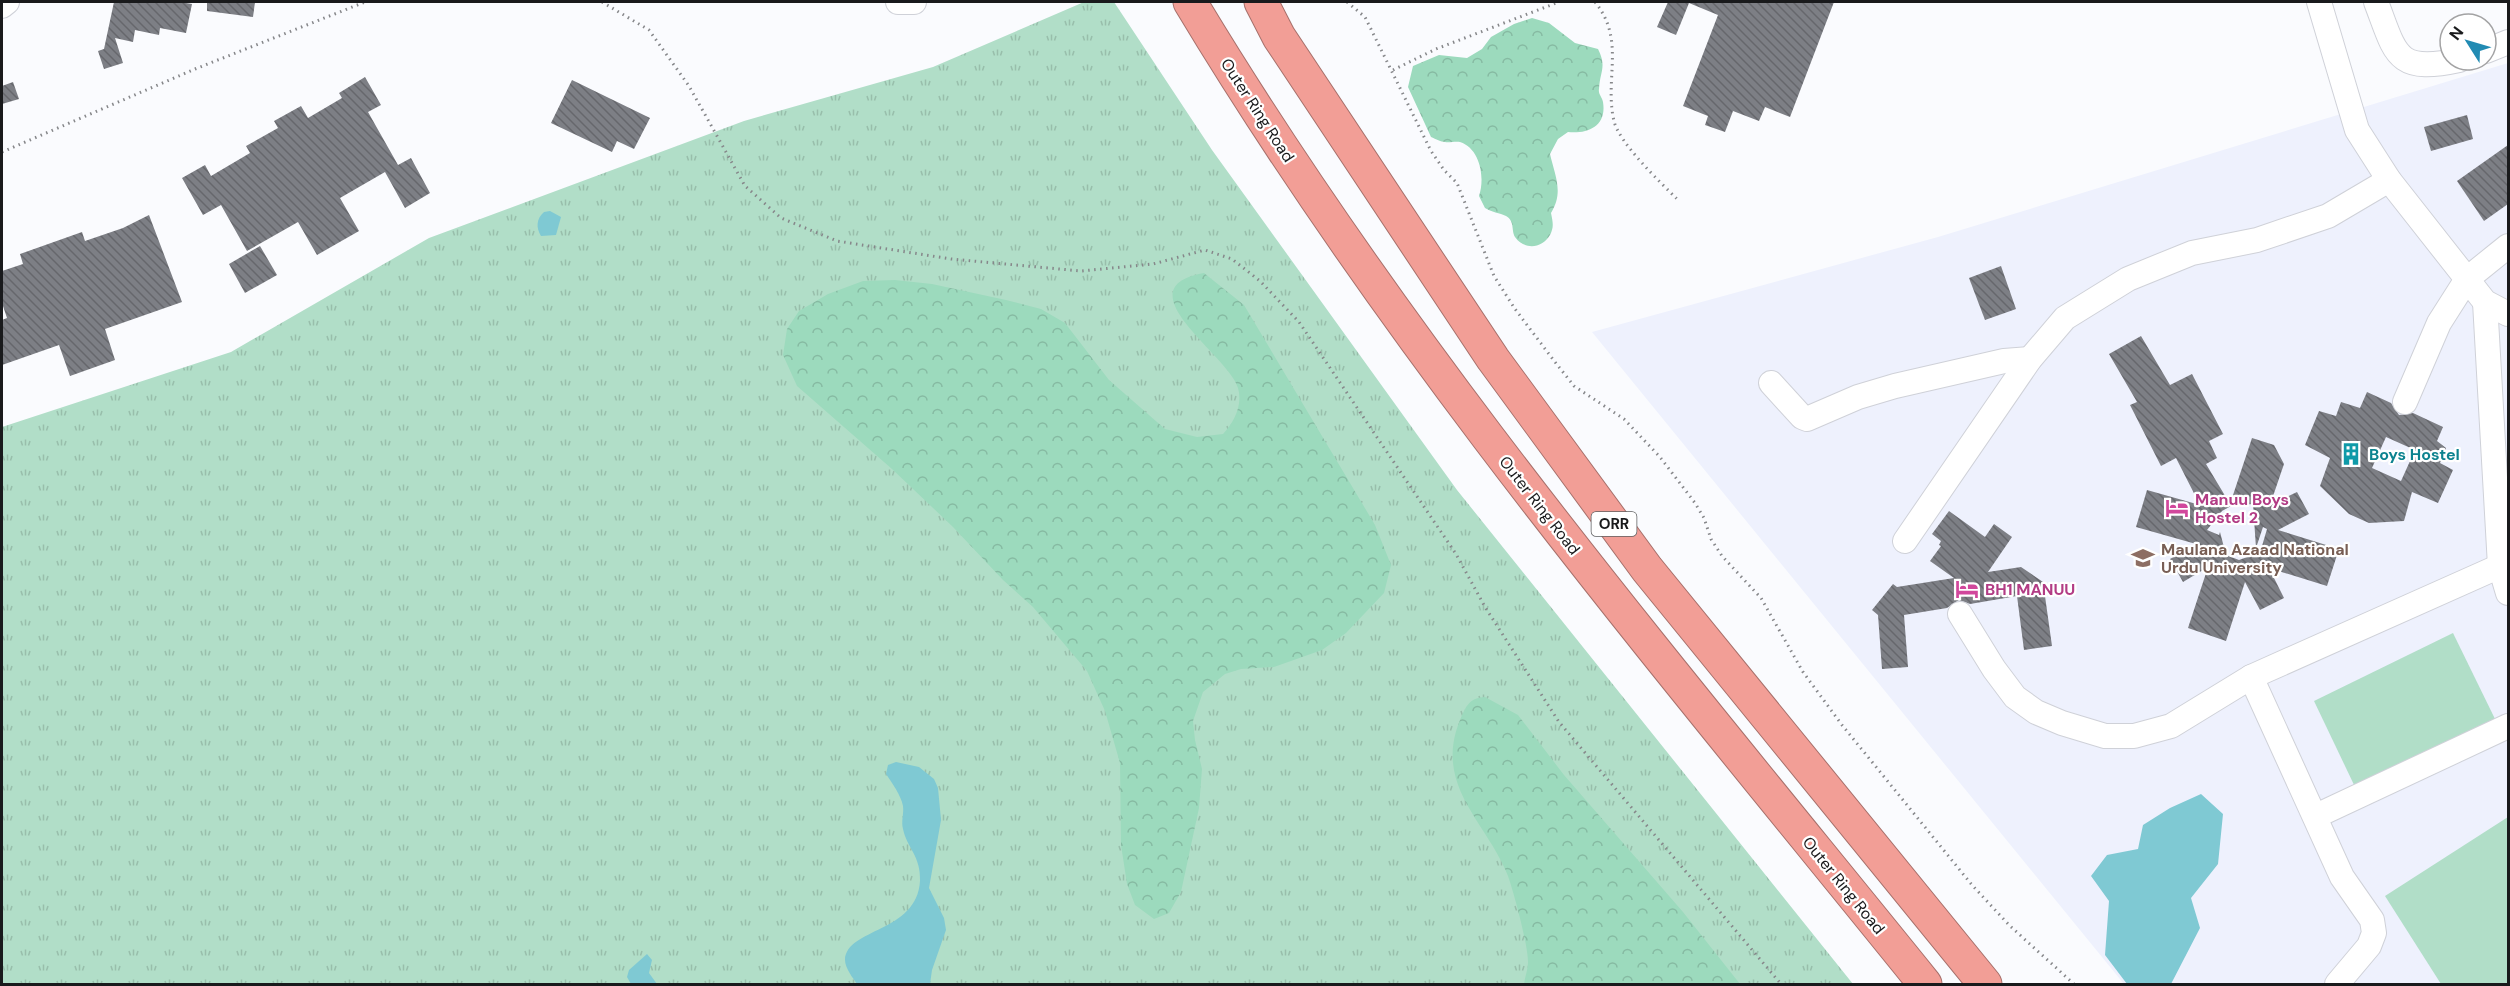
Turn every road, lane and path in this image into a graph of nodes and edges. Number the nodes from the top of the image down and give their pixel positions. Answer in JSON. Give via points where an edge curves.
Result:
{"nodes":[{"id":1,"x":8,"y":2,"type":"edge"},
{"id":2,"x":365,"y":2,"type":"edge"},
{"id":3,"x":602,"y":2,"type":"edge"},
{"id":4,"x":898,"y":2,"type":"edge"},
{"id":5,"x":914,"y":2,"type":"edge"},
{"id":6,"x":1190,"y":2,"type":"edge"},
{"id":7,"x":1261,"y":2,"type":"edge"},
{"id":8,"x":1347,"y":2,"type":"edge"},
{"id":9,"x":1558,"y":2,"type":"edge"},
{"id":10,"x":1595,"y":2,"type":"edge"},
{"id":11,"x":2319,"y":2,"type":"edge"},
{"id":12,"x":2376,"y":2,"type":"edge"},
{"id":13,"x":2,"y":6,"type":"edge"},
{"id":14,"x":2438,"y":63,"type":"edge"},
{"id":15,"x":1393,"y":70,"type":"junction"},
{"id":16,"x":2,"y":152,"type":"edge"},
{"id":17,"x":2390,"y":180,"type":"junction"},
{"id":18,"x":1677,"y":199,"type":"dead end"},
{"id":19,"x":2508,"y":246,"type":"edge"},
{"id":20,"x":2467,"y":279,"type":"junction"},
{"id":21,"x":2485,"y":302,"type":"junction"},
{"id":22,"x":2508,"y":314,"type":"edge"},
{"id":23,"x":2030,"y":358,"type":"junction"},
{"id":24,"x":1771,"y":383,"type":"dead end"},
{"id":25,"x":2404,"y":402,"type":"dead end"},
{"id":26,"x":1905,"y":541,"type":"dead end"},
{"id":27,"x":2500,"y":566,"type":"junction"},
{"id":28,"x":2508,"y":593,"type":"edge"},
{"id":29,"x":1960,"y":614,"type":"dead end"},
{"id":30,"x":2251,"y":677,"type":"junction"},
{"id":31,"x":2508,"y":726,"type":"edge"},
{"id":32,"x":2316,"y":816,"type":"junction"},
{"id":33,"x":1781,"y":984,"type":"edge"},
{"id":34,"x":1925,"y":984,"type":"edge"},
{"id":35,"x":1985,"y":984,"type":"edge"},
{"id":36,"x":2074,"y":984,"type":"edge"},
{"id":37,"x":2337,"y":984,"type":"edge"}],
"edges":[{"from":1,"to":13,"type":"street"},
{"from":2,"to":16,"type":"path","via":[[195,69]]},
{"from":3,"to":33,"type":"path","via":[[650,30],[689,86],[745,186],[781,218],[837,241],[951,259],[1081,271],[1153,264],[1205,250],[1232,260],[1260,281],[1312,341],[1456,554],[1559,722]]},
{"from":4,"to":5,"type":"street"},
{"from":6,"to":34,"type":"highway","name":"Outer Ring Road","number":"ORR","via":[[1270,132],[1449,389]]},
{"from":7,"to":35,"type":"highway","number":"ORR","via":[[1279,37],[1493,359],[1640,559]]},
{"from":8,"to":15,"type":"path","via":[[1365,16]]},
{"from":9,"to":15,"type":"path","via":[[1436,49]]},
{"from":10,"to":18,"type":"path","via":[[1614,44],[1614,123],[1645,167]]},
{"from":11,"to":17,"type":"street","via":[[2357,130]]},
{"from":12,"to":14,"type":"street","via":[[2394,49],[2406,61],[2419,66]]},
{"from":15,"to":36,"type":"path","via":[[1431,151],[1457,183],[1489,265],[1515,309],[1574,386],[1623,419],[1660,457],[1695,503],[1722,556],[1761,598],[1803,672],[1842,725],[1972,885]]},
{"from":17,"to":20,"type":"street"},
{"from":17,"to":23,"type":"street","via":[[2328,216],[2257,240],[2192,253],[2127,279],[2065,318]]},
{"from":19,"to":20,"type":"street"},
{"from":20,"to":21,"type":"street"},
{"from":20,"to":25,"type":"street","via":[[2439,323]]},
{"from":21,"to":22,"type":"street"},
{"from":21,"to":27,"type":"street"},
{"from":23,"to":24,"type":"street","via":[[1858,396],[1807,419]]},
{"from":23,"to":26,"type":"street"},
{"from":27,"to":28,"type":"street"},
{"from":27,"to":30,"type":"street"},
{"from":29,"to":30,"type":"street","via":[[2015,697],[2036,712],[2105,736],[2134,736],[2171,726]]},
{"from":30,"to":32,"type":"street"},
{"from":31,"to":32,"type":"street"},
{"from":32,"to":37,"type":"street","via":[[2342,877],[2372,920],[2374,933],[2369,946]]}]}
